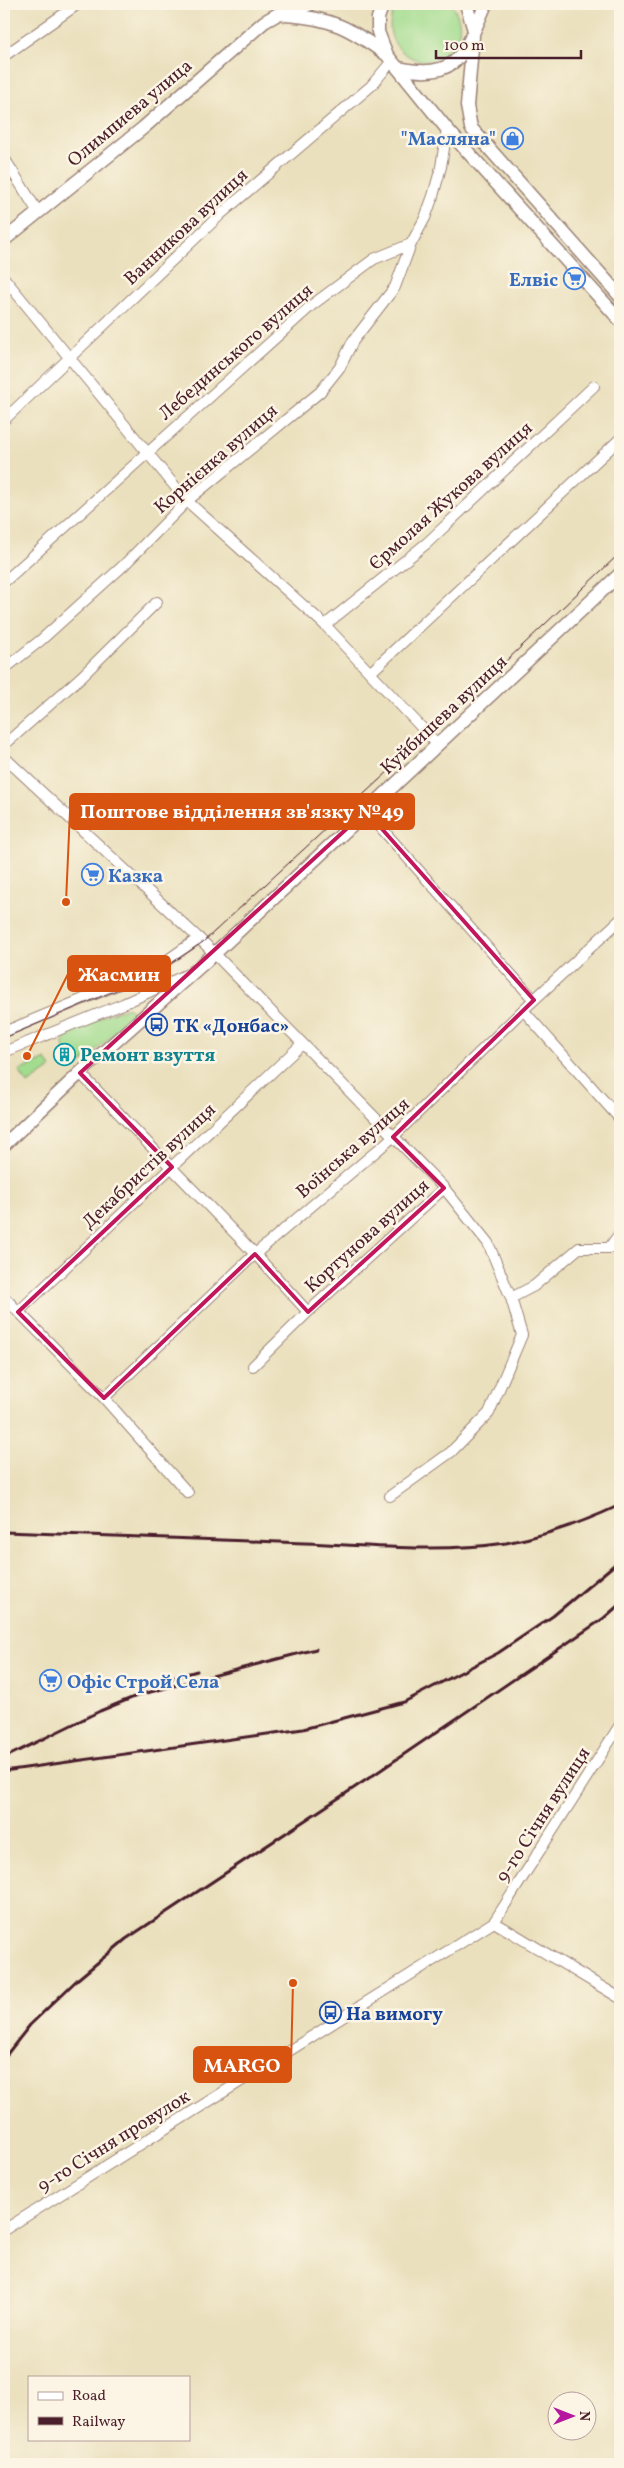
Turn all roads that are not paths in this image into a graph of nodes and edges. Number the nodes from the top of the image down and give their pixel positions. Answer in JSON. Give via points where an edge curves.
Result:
{"nodes":[{"id":1,"x":78,"y":4,"type":"edge"},
{"id":2,"x":311,"y":4,"type":"edge"},
{"id":3,"x":383,"y":4,"type":"edge"},
{"id":4,"x":466,"y":4,"type":"edge"},
{"id":5,"x":486,"y":4,"type":"edge"},
{"id":6,"x":278,"y":14,"type":"junction"},
{"id":7,"x":474,"y":33,"type":"junction"},
{"id":8,"x":4,"y":56,"type":"edge"},
{"id":9,"x":393,"y":61,"type":"junction"},
{"id":10,"x":447,"y":129,"type":"junction"},
{"id":11,"x":4,"y":158,"type":"edge"},
{"id":12,"x":38,"y":212,"type":"junction"},
{"id":13,"x":4,"y":240,"type":"edge"},
{"id":14,"x":411,"y":244,"type":"junction"},
{"id":15,"x":4,"y":278,"type":"edge"},
{"id":16,"x":620,"y":296,"type":"edge"},
{"id":17,"x":620,"y":320,"type":"edge"},
{"id":18,"x":71,"y":356,"type":"junction"},
{"id":19,"x":594,"y":386,"type":"dead end"},
{"id":20,"x":4,"y":419,"type":"edge"},
{"id":21,"x":620,"y":439,"type":"edge"},
{"id":22,"x":147,"y":451,"type":"junction"},
{"id":23,"x":187,"y":501,"type":"junction"},
{"id":24,"x":620,"y":574,"type":"edge"},
{"id":25,"x":4,"y":582,"type":"edge"},
{"id":26,"x":157,"y":602,"type":"dead end"},
{"id":27,"x":325,"y":625,"type":"junction"},
{"id":28,"x":4,"y":669,"type":"edge"},
{"id":29,"x":372,"y":672,"type":"junction"},
{"id":30,"x":4,"y":745,"type":"edge"},
{"id":31,"x":438,"y":745,"type":"junction"},
{"id":32,"x":4,"y":756,"type":"edge"},
{"id":33,"x":366,"y":811,"type":"junction"},
{"id":34,"x":620,"y":920,"type":"edge"},
{"id":35,"x":199,"y":938,"type":"junction"},
{"id":36,"x":214,"y":954,"type":"junction"},
{"id":37,"x":195,"y":970,"type":"junction"},
{"id":38,"x":534,"y":1000,"type":"junction"},
{"id":39,"x":523,"y":1010,"type":"junction"},
{"id":40,"x":4,"y":1032,"type":"edge"},
{"id":41,"x":302,"y":1044,"type":"junction"},
{"id":42,"x":4,"y":1052,"type":"edge"},
{"id":43,"x":80,"y":1073,"type":"junction"},
{"id":44,"x":620,"y":1119,"type":"edge"},
{"id":45,"x":394,"y":1137,"type":"junction"},
{"id":46,"x":4,"y":1145,"type":"edge"},
{"id":47,"x":172,"y":1167,"type":"junction"},
{"id":48,"x":444,"y":1188,"type":"junction"},
{"id":49,"x":620,"y":1233,"type":"edge"},
{"id":50,"x":255,"y":1254,"type":"junction"},
{"id":51,"x":4,"y":1297,"type":"edge"},
{"id":52,"x":511,"y":1298,"type":"junction"},
{"id":53,"x":18,"y":1312,"type":"junction"},
{"id":54,"x":308,"y":1312,"type":"junction"},
{"id":55,"x":253,"y":1366,"type":"dead end"},
{"id":56,"x":104,"y":1398,"type":"junction"},
{"id":57,"x":188,"y":1493,"type":"dead end"},
{"id":58,"x":390,"y":1496,"type":"dead end"},
{"id":59,"x":620,"y":1725,"type":"edge"},
{"id":60,"x":494,"y":1922,"type":"junction"},
{"id":61,"x":620,"y":1998,"type":"edge"},
{"id":62,"x":4,"y":2230,"type":"edge"}],
"edges":[{"from":1,"to":8,"type":"street"},
{"from":2,"to":6,"type":"main road","name":"Олимпиева улица"},
{"from":3,"to":9,"type":"main road","via":[[378,32]]},
{"from":4,"to":7,"type":"main road"},
{"from":5,"to":7,"type":"main road"},
{"from":6,"to":9,"type":"main road","via":[[312,17],[346,27]]},
{"from":6,"to":12,"type":"main road","name":"Олимпиева улица","via":[[264,22],[142,128]]},
{"from":7,"to":9,"type":"main road","via":[[459,58],[442,70],[429,73]]},
{"from":7,"to":16,"type":"main road","via":[[468,106],[470,128]]},
{"from":9,"to":10,"type":"main road"},
{"from":9,"to":18,"type":"street","name":"Ванникова вулиця","via":[[371,86],[221,214]]},
{"from":10,"to":14,"type":"street","via":[[433,196]]},
{"from":10,"to":17,"type":"main road"},
{"from":11,"to":12,"type":"street"},
{"from":12,"to":13,"type":"main road","name":"Олимпиева улица"},
{"from":14,"to":22,"type":"street","name":"Лебединського вулиця","via":[[374,259],[312,305]]},
{"from":14,"to":23,"type":"street","name":"Корнієнка вулиця","via":[[395,287],[320,392]]},
{"from":15,"to":18,"type":"street"},
{"from":18,"to":20,"type":"street","name":"Ванникова вулиця"},
{"from":18,"to":22,"type":"street"},
{"from":19,"to":27,"type":"street","name":"Єрмолая Жукова вулиця","via":[[428,543]]},
{"from":21,"to":29,"type":"street"},
{"from":22,"to":23,"type":"street"},
{"from":22,"to":25,"type":"street","name":"Лебединського вулиця"},
{"from":23,"to":27,"type":"street"},
{"from":23,"to":28,"type":"street","name":"Корнієнка вулиця","via":[[124,565]]},
{"from":24,"to":31,"type":"main road","name":"Куйбишева вулиця"},
{"from":26,"to":30,"type":"street","via":[[81,677]]},
{"from":27,"to":29,"type":"street"},
{"from":29,"to":31,"type":"street"},
{"from":31,"to":33,"type":"main road","name":"Куйбишева вулиця"},
{"from":32,"to":35,"type":"street"},
{"from":33,"to":36,"type":"main road","name":"Куйбишева вулиця"},
{"from":33,"to":38,"type":"street"},
{"from":34,"to":38,"type":"street","name":"Воїнська вулиця"},
{"from":35,"to":36,"type":"street"},
{"from":35,"to":40,"type":"street","via":[[153,970]]},
{"from":36,"to":37,"type":"main road","name":"Куйбишева вулиця"},
{"from":36,"to":41,"type":"street"},
{"from":37,"to":42,"type":"street","via":[[123,1004]]},
{"from":37,"to":43,"type":"main road","name":"Куйбишева вулиця"},
{"from":38,"to":39,"type":"street","name":"Воїнська вулиця"},
{"from":39,"to":44,"type":"street"},
{"from":39,"to":45,"type":"street","name":"Воїнська вулиця"},
{"from":41,"to":45,"type":"street"},
{"from":41,"to":47,"type":"street","name":"Декабристів вулиця"},
{"from":43,"to":46,"type":"main road","name":"Куйбишева вулиця"},
{"from":43,"to":47,"type":"street"},
{"from":45,"to":48,"type":"street"},
{"from":45,"to":50,"type":"street","name":"Воїнська вулиця"},
{"from":47,"to":50,"type":"street"},
{"from":47,"to":53,"type":"street","name":"Декабристів вулиця"},
{"from":48,"to":52,"type":"street","name":"Кортунова вулиця","via":[[488,1243]]},
{"from":48,"to":54,"type":"street","name":"Кортунова вулиця"},
{"from":49,"to":52,"type":"street","via":[[610,1248],[579,1248],[534,1286]]},
{"from":50,"to":54,"type":"street"},
{"from":50,"to":56,"type":"street","name":"Воїнська вулиця"},
{"from":51,"to":53,"type":"street"},
{"from":52,"to":58,"type":"street","name":"Кортунова вулиця","via":[[522,1335],[489,1414],[451,1452]]},
{"from":53,"to":56,"type":"street"},
{"from":54,"to":55,"type":"street","name":"Кортунова вулиця"},
{"from":56,"to":57,"type":"street"},
{"from":59,"to":60,"type":"street","name":"9-го Січня вулиця"},
{"from":60,"to":61,"type":"street"},
{"from":60,"to":62,"type":"street","name":"9-го Січня провулок"}]}
